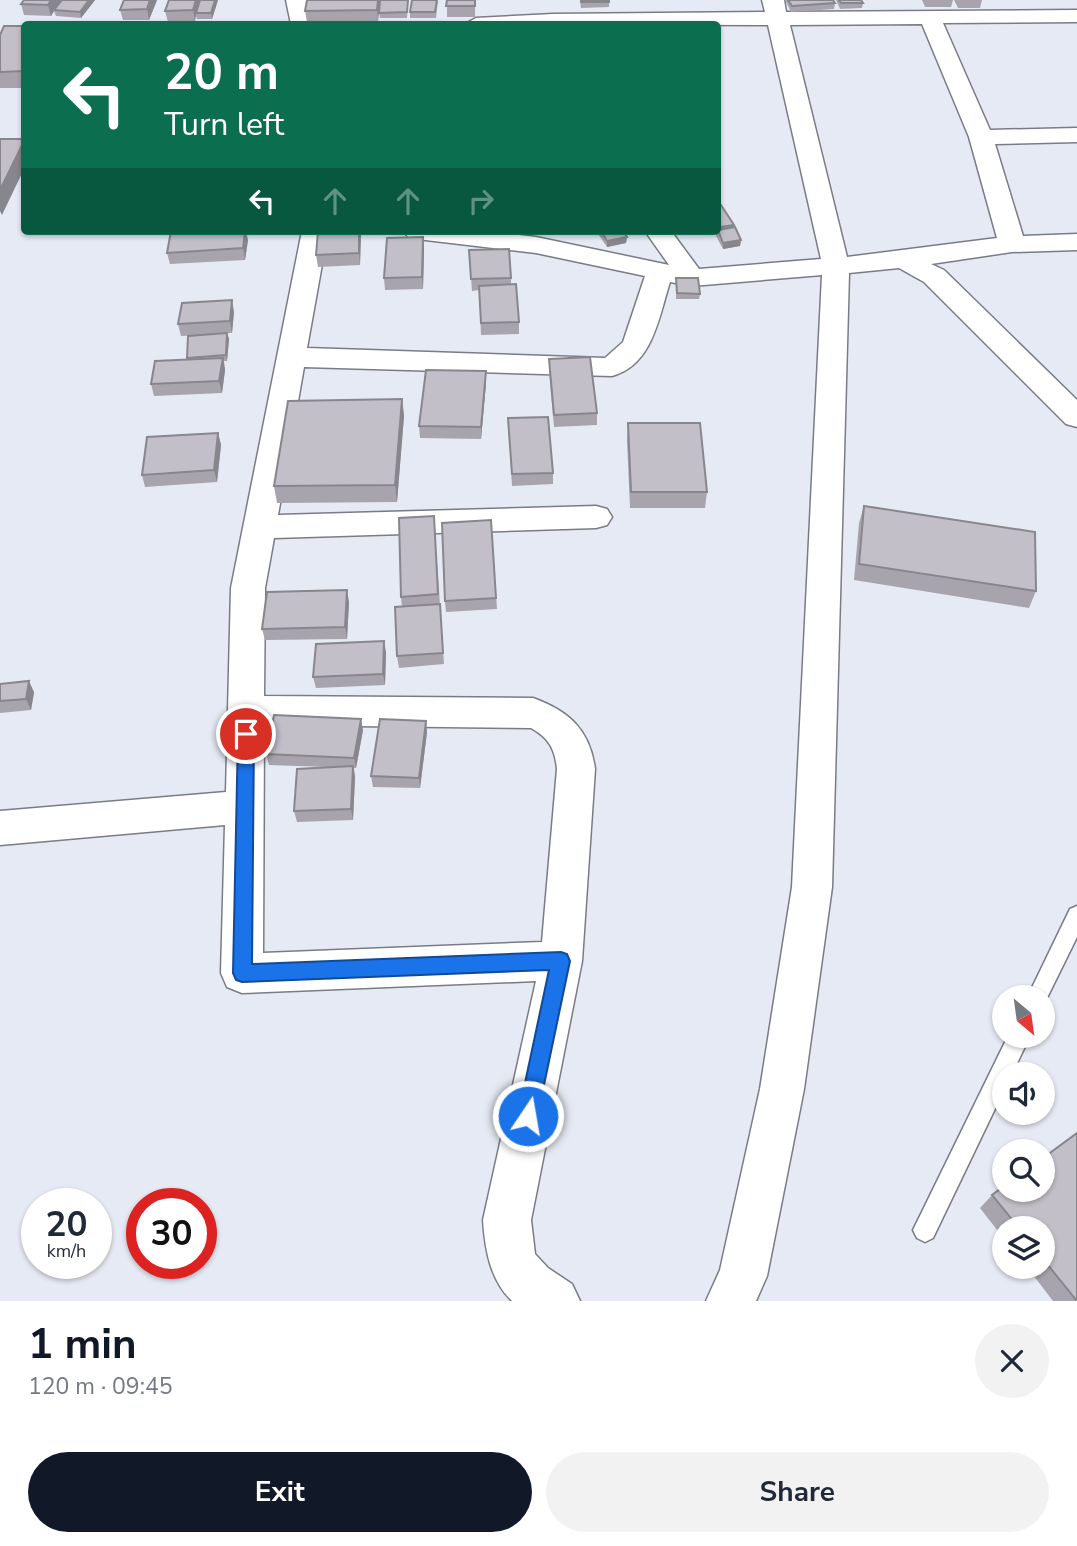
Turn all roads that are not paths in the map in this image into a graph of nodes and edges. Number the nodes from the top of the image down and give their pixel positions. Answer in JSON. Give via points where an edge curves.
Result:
{"nodes":[{"id":1,"x":297,"y":0,"type":"edge"},
{"id":2,"x":776,"y":9,"type":"edge"},
{"id":3,"x":929,"y":16,"type":"junction"},
{"id":4,"x":1077,"y":16,"type":"edge"},
{"id":5,"x":301,"y":21,"type":"edge"},
{"id":6,"x":533,"y":21,"type":"edge"},
{"id":7,"x":1077,"y":135,"type":"edge"},
{"id":8,"x":981,"y":137,"type":"junction"},
{"id":9,"x":314,"y":235,"type":"edge"},
{"id":10,"x":451,"y":235,"type":"edge"},
{"id":11,"x":661,"y":235,"type":"edge"},
{"id":12,"x":1077,"y":242,"type":"edge"},
{"id":13,"x":1012,"y":244,"type":"junction"},
{"id":14,"x":903,"y":260,"type":"junction"},
{"id":15,"x":836,"y":265,"type":"junction"},
{"id":16,"x":660,"y":272,"type":"junction"},
{"id":17,"x":692,"y":278,"type":"junction"},
{"id":18,"x":291,"y":357,"type":"junction"},
{"id":19,"x":1077,"y":417,"type":"edge"},
{"id":20,"x":596,"y":517,"type":"dead end"},
{"id":21,"x":259,"y":527,"type":"junction"},
{"id":22,"x":246,"y":710,"type":"junction"},
{"id":23,"x":245,"y":807,"type":"junction"},
{"id":24,"x":0,"y":828,"type":"edge"},
{"id":25,"x":1077,"y":915,"type":"edge"},
{"id":26,"x":561,"y":961,"type":"junction"},
{"id":27,"x":1043,"y":985,"type":"edge"},
{"id":28,"x":1013,"y":1048,"type":"edge"},
{"id":29,"x":926,"y":1230,"type":"dead end"},
{"id":30,"x":555,"y":1301,"type":"edge"},
{"id":31,"x":730,"y":1301,"type":"edge"}],
"edges":[{"from":1,"to":5,"type":"street"},
{"from":2,"to":3,"type":"street"},
{"from":2,"to":6,"type":"street"},
{"from":2,"to":15,"type":"street"},
{"from":3,"to":4,"type":"street"},
{"from":3,"to":8,"type":"street"},
{"from":7,"to":8,"type":"street"},
{"from":8,"to":13,"type":"street"},
{"from":9,"to":18,"type":"street"},
{"from":10,"to":16,"type":"street","via":[[536,245]]},
{"from":11,"to":17,"type":"street"},
{"from":12,"to":13,"type":"street"},
{"from":13,"to":14,"type":"street"},
{"from":14,"to":15,"type":"street"},
{"from":14,"to":19,"type":"street","via":[[934,276]]},
{"from":15,"to":17,"type":"street"},
{"from":15,"to":31,"type":"street","via":[[812,887],[782,1089],[743,1276]]},
{"from":16,"to":17,"type":"street"},
{"from":16,"to":18,"type":"street","via":[[636,346],[612,367]]},
{"from":18,"to":21,"type":"street"},
{"from":20,"to":21,"type":"street"},
{"from":21,"to":22,"type":"street","via":[[248,588]]},
{"from":22,"to":23,"type":"street"},
{"from":22,"to":26,"type":"street","via":[[533,713],[561,727],[575,751],[576,769]]},
{"from":23,"to":24,"type":"street"},
{"from":23,"to":26,"type":"street","via":[[242,973]]},
{"from":25,"to":27,"type":"lane"},
{"from":26,"to":30,"type":"street","via":[[507,1220],[509,1252],[517,1274],[534,1291]]},
{"from":28,"to":29,"type":"lane"}]}
